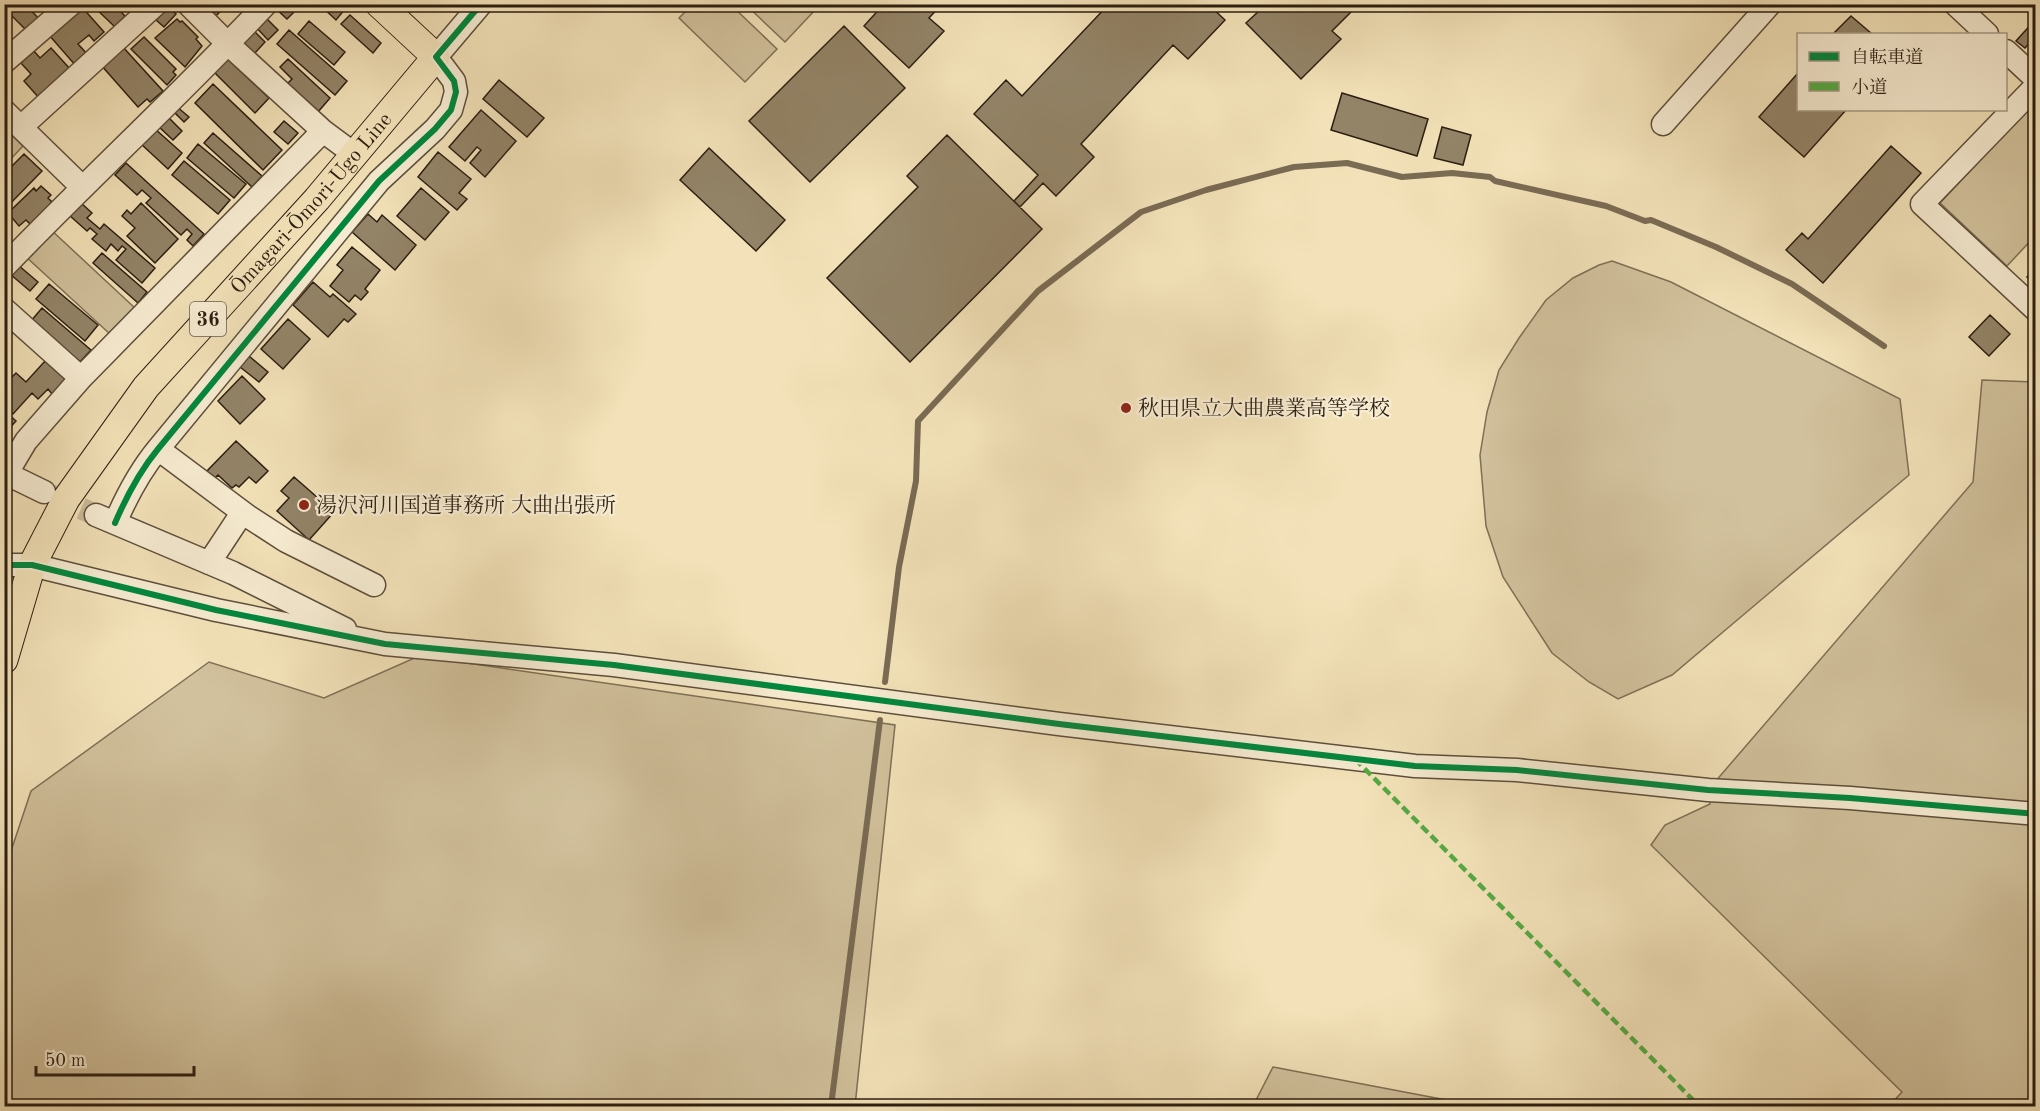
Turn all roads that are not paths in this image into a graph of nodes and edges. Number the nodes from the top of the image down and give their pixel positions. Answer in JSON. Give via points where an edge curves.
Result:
{"nodes":[{"id":1,"x":71,"y":4,"type":"edge"},
{"id":2,"x":156,"y":4,"type":"edge"},
{"id":3,"x":188,"y":4,"type":"edge"},
{"id":4,"x":266,"y":4,"type":"edge"},
{"id":5,"x":379,"y":4,"type":"edge"},
{"id":6,"x":481,"y":4,"type":"edge"},
{"id":7,"x":1770,"y":4,"type":"edge"},
{"id":8,"x":1955,"y":4,"type":"edge"},
{"id":9,"x":1987,"y":33,"type":"edge"},
{"id":10,"x":228,"y":44,"type":"junction"},
{"id":11,"x":2007,"y":52,"type":"edge"},
{"id":12,"x":436,"y":57,"type":"junction"},
{"id":13,"x":4,"y":62,"type":"edge"},
{"id":14,"x":2036,"y":79,"type":"edge"},
{"id":15,"x":2036,"y":86,"type":"edge"},
{"id":16,"x":4,"y":111,"type":"edge"},
{"id":17,"x":1663,"y":124,"type":"dead end"},
{"id":18,"x":21,"y":127,"type":"junction"},
{"id":19,"x":323,"y":131,"type":"junction"},
{"id":20,"x":354,"y":154,"type":"junction"},
{"id":21,"x":82,"y":187,"type":"junction"},
{"id":22,"x":4,"y":267,"type":"edge"},
{"id":23,"x":4,"y":309,"type":"edge"},
{"id":24,"x":2036,"y":310,"type":"edge"},
{"id":25,"x":81,"y":378,"type":"junction"},
{"id":26,"x":158,"y":449,"type":"junction"},
{"id":27,"x":6,"y":476,"type":"edge"},
{"id":28,"x":44,"y":492,"type":"tunnel mouth"},
{"id":29,"x":242,"y":513,"type":"junction"},
{"id":30,"x":209,"y":563,"type":"junction"},
{"id":31,"x":4,"y":565,"type":"edge"},
{"id":32,"x":32,"y":565,"type":"junction"},
{"id":33,"x":374,"y":585,"type":"dead end"},
{"id":34,"x":365,"y":640,"type":"junction"},
{"id":35,"x":4,"y":660,"type":"edge"},
{"id":36,"x":2036,"y":814,"type":"edge"}],
"edges":[{"from":1,"to":13,"type":"street"},
{"from":2,"to":18,"type":"street"},
{"from":3,"to":10,"type":"street"},
{"from":4,"to":10,"type":"street"},
{"from":5,"to":12,"type":"main road"},
{"from":6,"to":12,"type":"street"},
{"from":7,"to":17,"type":"street"},
{"from":8,"to":9,"type":"street"},
{"from":10,"to":19,"type":"street"},
{"from":10,"to":21,"type":"street"},
{"from":11,"to":14,"type":"street"},
{"from":12,"to":20,"type":"main road","name":"Ōmagari-Ōmori-Ugo Line","number":"36"},
{"from":12,"to":26,"type":"street","via":[[454,81],[456,92],[451,111],[379,181]]},
{"from":15,"to":24,"type":"street","via":[[1922,204]]},
{"from":16,"to":18,"type":"street"},
{"from":18,"to":21,"type":"street"},
{"from":19,"to":20,"type":"street"},
{"from":19,"to":25,"type":"street"},
{"from":20,"to":32,"type":"main road","name":"Ōmagari-Ōmori-Ugo Line","number":"36","via":[[146,387],[66,500]]},
{"from":21,"to":22,"type":"street"},
{"from":23,"to":25,"type":"street"},
{"from":25,"to":27,"type":"street","via":[[26,441]]},
{"from":26,"to":29,"type":"street"},
{"from":26,"to":30,"type":"street","via":[[105,519]]},
{"from":27,"to":28,"type":"street"},
{"from":29,"to":30,"type":"street"},
{"from":29,"to":33,"type":"street","via":[[286,541]]},
{"from":30,"to":34,"type":"street"},
{"from":31,"to":32,"type":"street"},
{"from":32,"to":34,"type":"street","via":[[216,610]]},
{"from":32,"to":35,"type":"main road","name":"Ōmagari-Ōmori-Ugo Line","number":"36"},
{"from":34,"to":36,"type":"street","via":[[614,665],[1416,766],[1517,770],[1708,790]]}]}
